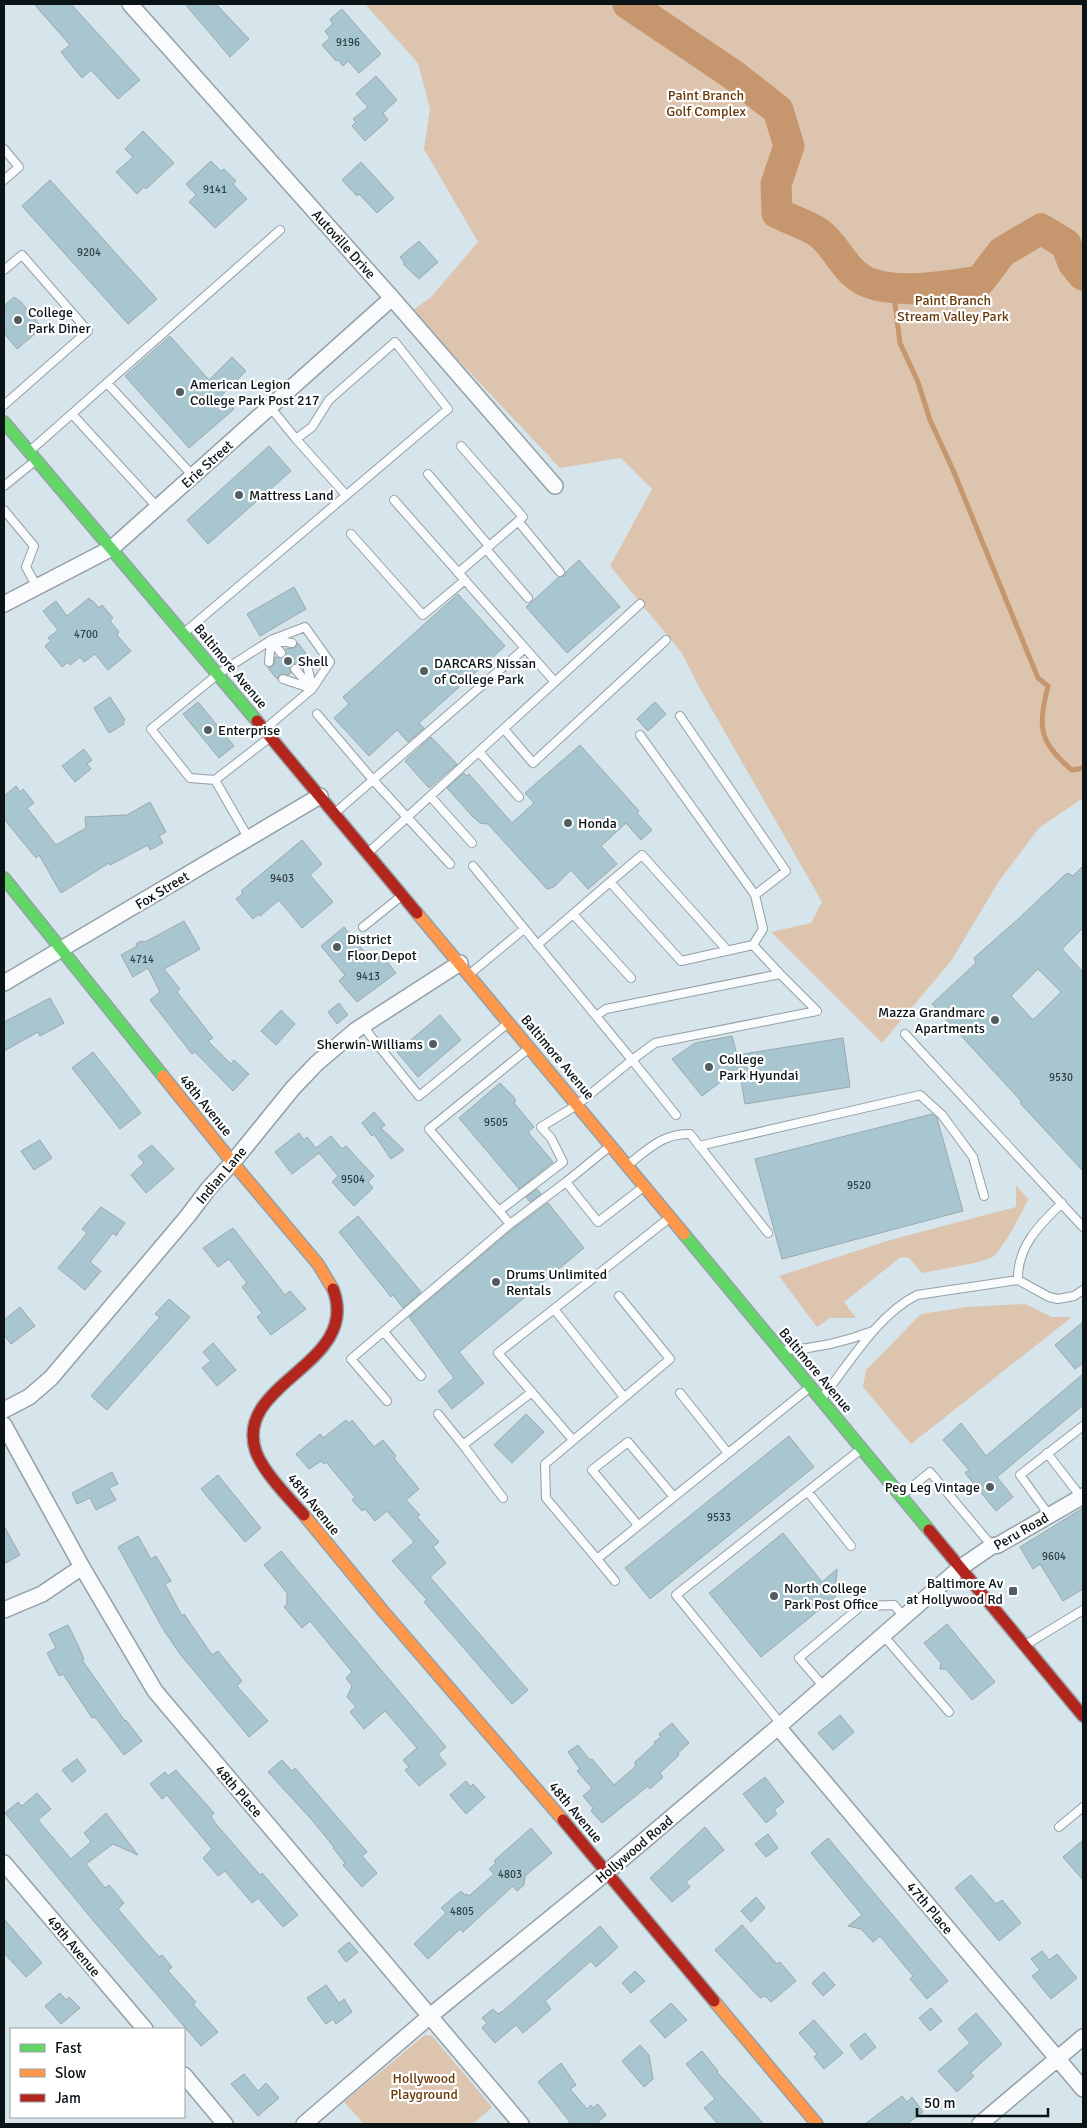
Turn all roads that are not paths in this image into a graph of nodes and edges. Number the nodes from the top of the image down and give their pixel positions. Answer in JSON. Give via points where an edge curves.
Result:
{"nodes":[{"id":1,"x":130,"y":4,"type":"edge"},
{"id":2,"x":4,"y":149,"type":"edge"},
{"id":3,"x":4,"y":180,"type":"edge"},
{"id":4,"x":280,"y":230,"type":"dead end"},
{"id":5,"x":4,"y":270,"type":"edge"},
{"id":6,"x":392,"y":298,"type":"junction"},
{"id":7,"x":107,"y":383,"type":"junction"},
{"id":8,"x":4,"y":405,"type":"edge"},
{"id":9,"x":270,"y":407,"type":"junction"},
{"id":10,"x":72,"y":414,"type":"junction"},
{"id":11,"x":4,"y":422,"type":"edge"},
{"id":12,"x":296,"y":439,"type":"junction"},
{"id":13,"x":461,"y":446,"type":"dead end"},
{"id":14,"x":33,"y":456,"type":"junction"},
{"id":15,"x":428,"y":474,"type":"dead end"},
{"id":16,"x":194,"y":477,"type":"junction"},
{"id":17,"x":4,"y":486,"type":"edge"},
{"id":18,"x":555,"y":486,"type":"dead end"},
{"id":19,"x":346,"y":495,"type":"junction"},
{"id":20,"x":394,"y":500,"type":"dead end"},
{"id":21,"x":158,"y":508,"type":"junction"},
{"id":22,"x":4,"y":510,"type":"edge"},
{"id":23,"x":518,"y":521,"type":"junction"},
{"id":24,"x":351,"y":534,"type":"dead end"},
{"id":25,"x":488,"y":547,"type":"junction"},
{"id":26,"x":112,"y":548,"type":"junction"},
{"id":27,"x":560,"y":572,"type":"dead end"},
{"id":28,"x":458,"y":573,"type":"junction"},
{"id":29,"x":465,"y":580,"type":"junction"},
{"id":30,"x":37,"y":587,"type":"junction"},
{"id":31,"x":528,"y":598,"type":"dead end"},
{"id":32,"x":4,"y":604,"type":"edge"},
{"id":33,"x":640,"y":604,"type":"dead end"},
{"id":34,"x":183,"y":633,"type":"junction"},
{"id":35,"x":271,"y":640,"type":"junction"},
{"id":36,"x":666,"y":640,"type":"dead end"},
{"id":37,"x":292,"y":643,"type":"dead end"},
{"id":38,"x":525,"y":648,"type":"junction"},
{"id":39,"x":281,"y":652,"type":"dead end"},
{"id":40,"x":306,"y":660,"type":"dead end"},
{"id":41,"x":269,"y":662,"type":"dead end"},
{"id":42,"x":295,"y":669,"type":"dead end"},
{"id":43,"x":218,"y":674,"type":"junction"},
{"id":44,"x":283,"y":679,"type":"dead end"},
{"id":45,"x":554,"y":682,"type":"junction"},
{"id":46,"x":312,"y":689,"type":"junction"},
{"id":47,"x":317,"y":714,"type":"dead end"},
{"id":48,"x":680,"y":716,"type":"dead end"},
{"id":49,"x":504,"y":729,"type":"junction"},
{"id":50,"x":267,"y":733,"type":"junction"},
{"id":51,"x":640,"y":735,"type":"dead end"},
{"id":52,"x":479,"y":752,"type":"junction"},
{"id":53,"x":216,"y":780,"type":"junction"},
{"id":54,"x":373,"y":780,"type":"junction"},
{"id":55,"x":320,"y":796,"type":"junction"},
{"id":56,"x":430,"y":796,"type":"junction"},
{"id":57,"x":519,"y":797,"type":"dead end"},
{"id":58,"x":334,"y":814,"type":"junction"},
{"id":59,"x":407,"y":817,"type":"junction"},
{"id":60,"x":249,"y":839,"type":"junction"},
{"id":61,"x":472,"y":843,"type":"dead end"},
{"id":62,"x":366,"y":854,"type":"junction"},
{"id":63,"x":450,"y":864,"type":"dead end"},
{"id":64,"x":472,"y":866,"type":"dead end"},
{"id":65,"x":4,"y":878,"type":"edge"},
{"id":66,"x":610,"y":882,"type":"junction"},
{"id":67,"x":403,"y":895,"type":"junction"},
{"id":68,"x":755,"y":895,"type":"junction"},
{"id":69,"x":573,"y":914,"type":"junction"},
{"id":70,"x":363,"y":928,"type":"dead end"},
{"id":71,"x":524,"y":929,"type":"junction"},
{"id":72,"x":537,"y":944,"type":"junction"},
{"id":73,"x":752,"y":944,"type":"junction"},
{"id":74,"x":63,"y":949,"type":"junction"},
{"id":75,"x":727,"y":950,"type":"junction"},
{"id":76,"x":465,"y":969,"type":"junction"},
{"id":77,"x":780,"y":974,"type":"junction"},
{"id":78,"x":631,"y":978,"type":"dead end"},
{"id":79,"x":4,"y":983,"type":"edge"},
{"id":80,"x":596,"y":1016,"type":"junction"},
{"id":81,"x":509,"y":1023,"type":"junction"},
{"id":82,"x":364,"y":1025,"type":"junction"},
{"id":83,"x":905,"y":1034,"type":"dead end"},
{"id":84,"x":530,"y":1048,"type":"junction"},
{"id":85,"x":632,"y":1060,"type":"junction"},
{"id":86,"x":577,"y":1105,"type":"junction"},
{"id":87,"x":676,"y":1115,"type":"dead end"},
{"id":88,"x":611,"y":1146,"type":"junction"},
{"id":89,"x":699,"y":1146,"type":"junction"},
{"id":90,"x":233,"y":1162,"type":"junction"},
{"id":91,"x":627,"y":1165,"type":"junction"},
{"id":92,"x":566,"y":1182,"type":"junction"},
{"id":93,"x":644,"y":1186,"type":"junction"},
{"id":94,"x":984,"y":1196,"type":"dead end"},
{"id":95,"x":1062,"y":1203,"type":"junction"},
{"id":96,"x":499,"y":1211,"type":"junction"},
{"id":97,"x":670,"y":1218,"type":"junction"},
{"id":98,"x":510,"y":1224,"type":"junction"},
{"id":99,"x":1083,"y":1227,"type":"edge"},
{"id":100,"x":768,"y":1233,"type":"dead end"},
{"id":101,"x":1018,"y":1280,"type":"junction"},
{"id":102,"x":1083,"y":1290,"type":"edge"},
{"id":103,"x":620,"y":1296,"type":"dead end"},
{"id":104,"x":554,"y":1309,"type":"junction"},
{"id":105,"x":875,"y":1330,"type":"junction"},
{"id":106,"x":384,"y":1332,"type":"junction"},
{"id":107,"x":781,"y":1351,"type":"junction"},
{"id":108,"x":421,"y":1376,"type":"dead end"},
{"id":109,"x":810,"y":1387,"type":"junction"},
{"id":110,"x":532,"y":1392,"type":"junction"},
{"id":111,"x":680,"y":1393,"type":"dead end"},
{"id":112,"x":624,"y":1397,"type":"junction"},
{"id":113,"x":821,"y":1400,"type":"junction"},
{"id":114,"x":387,"y":1401,"type":"dead end"},
{"id":115,"x":4,"y":1410,"type":"edge"},
{"id":116,"x":438,"y":1414,"type":"dead end"},
{"id":117,"x":4,"y":1424,"type":"edge"},
{"id":118,"x":1080,"y":1428,"type":"edge"},
{"id":119,"x":1083,"y":1437,"type":"edge"},
{"id":120,"x":573,"y":1440,"type":"junction"},
{"id":121,"x":462,"y":1445,"type":"junction"},
{"id":122,"x":862,"y":1449,"type":"junction"},
{"id":123,"x":728,"y":1453,"type":"junction"},
{"id":124,"x":1047,"y":1453,"type":"junction"},
{"id":125,"x":808,"y":1492,"type":"junction"},
{"id":126,"x":900,"y":1496,"type":"junction"},
{"id":127,"x":674,"y":1497,"type":"junction"},
{"id":128,"x":1082,"y":1497,"type":"edge"},
{"id":129,"x":503,"y":1498,"type":"dead end"},
{"id":130,"x":1049,"y":1515,"type":"junction"},
{"id":131,"x":638,"y":1525,"type":"junction"},
{"id":132,"x":851,"y":1546,"type":"dead end"},
{"id":133,"x":992,"y":1546,"type":"junction"},
{"id":134,"x":597,"y":1559,"type":"junction"},
{"id":135,"x":82,"y":1567,"type":"junction"},
{"id":136,"x":960,"y":1568,"type":"junction"},
{"id":137,"x":615,"y":1582,"type":"dead end"},
{"id":138,"x":4,"y":1610,"type":"edge"},
{"id":139,"x":1083,"y":1610,"type":"edge"},
{"id":140,"x":904,"y":1616,"type":"junction"},
{"id":141,"x":883,"y":1635,"type":"junction"},
{"id":142,"x":1024,"y":1646,"type":"junction"},
{"id":143,"x":824,"y":1687,"type":"junction"},
{"id":144,"x":949,"y":1712,"type":"dead end"},
{"id":145,"x":1083,"y":1716,"type":"edge"},
{"id":146,"x":780,"y":1726,"type":"junction"},
{"id":147,"x":1083,"y":1807,"type":"edge"},
{"id":148,"x":1059,"y":1827,"type":"dead end"},
{"id":149,"x":4,"y":1863,"type":"edge"},
{"id":150,"x":607,"y":1872,"type":"junction"},
{"id":151,"x":430,"y":2016,"type":"junction"},
{"id":152,"x":144,"y":2028,"type":"edge"},
{"id":153,"x":1083,"y":2037,"type":"edge"},
{"id":154,"x":1059,"y":2058,"type":"junction"},
{"id":155,"x":185,"y":2076,"type":"edge"},
{"id":156,"x":1083,"y":2089,"type":"edge"},
{"id":157,"x":225,"y":2124,"type":"edge"},
{"id":158,"x":304,"y":2124,"type":"edge"},
{"id":159,"x":522,"y":2124,"type":"edge"},
{"id":160,"x":817,"y":2124,"type":"edge"},
{"id":161,"x":980,"y":2124,"type":"edge"}],
"edges":[{"from":1,"to":6,"type":"street","name":"Autoville Drive"},
{"from":2,"to":3,"type":"lane","via":[[19,167]]},
{"from":4,"to":7,"type":"lane"},
{"from":5,"to":8,"type":"lane","via":[[22,255],[88,332]]},
{"from":6,"to":9,"type":"street","name":"Erie Street"},
{"from":6,"to":18,"type":"street","name":"Autoville Drive"},
{"from":7,"to":10,"type":"lane"},
{"from":7,"to":16,"type":"lane"},
{"from":9,"to":12,"type":"lane"},
{"from":9,"to":16,"type":"street","name":"Erie Street"},
{"from":10,"to":14,"type":"lane"},
{"from":10,"to":21,"type":"lane"},
{"from":11,"to":14,"type":"main road","name":"Baltimore Avenue"},
{"from":12,"to":19,"type":"lane"},
{"from":12,"to":19,"type":"lane","via":[[312,427],[329,400],[395,342],[448,409]]},
{"from":13,"to":23,"type":"lane","via":[[523,517]]},
{"from":14,"to":17,"type":"lane"},
{"from":14,"to":26,"type":"main road","name":"Baltimore Avenue"},
{"from":15,"to":25,"type":"lane"},
{"from":16,"to":21,"type":"street","name":"Erie Street"},
{"from":19,"to":34,"type":"lane"},
{"from":20,"to":28,"type":"lane"},
{"from":21,"to":26,"type":"street","name":"Erie Street"},
{"from":22,"to":30,"type":"lane","via":[[34,546],[26,567]]},
{"from":23,"to":25,"type":"lane"},
{"from":23,"to":27,"type":"lane"},
{"from":24,"to":29,"type":"lane","via":[[423,615]]},
{"from":25,"to":28,"type":"lane"},
{"from":25,"to":31,"type":"lane"},
{"from":26,"to":30,"type":"street","name":"Erie Street"},
{"from":26,"to":34,"type":"main road","name":"Baltimore Avenue"},
{"from":28,"to":29,"type":"lane"},
{"from":29,"to":38,"type":"lane"},
{"from":30,"to":32,"type":"street","name":"Erie Street"},
{"from":33,"to":45,"type":"lane"},
{"from":34,"to":43,"type":"main road","name":"Baltimore Avenue"},
{"from":35,"to":37,"type":"lane"},
{"from":35,"to":39,"type":"lane"},
{"from":35,"to":41,"type":"lane"},
{"from":35,"to":43,"type":"lane"},
{"from":35,"to":46,"type":"lane","via":[[305,627],[330,662]]},
{"from":36,"to":49,"type":"lane","via":[[533,762]]},
{"from":38,"to":45,"type":"lane"},
{"from":38,"to":54,"type":"lane"},
{"from":40,"to":46,"type":"lane"},
{"from":42,"to":46,"type":"lane"},
{"from":43,"to":50,"type":"main road","name":"Baltimore Avenue"},
{"from":43,"to":53,"type":"lane","via":[[151,729],[190,778]]},
{"from":44,"to":46,"type":"lane"},
{"from":45,"to":49,"type":"lane"},
{"from":46,"to":50,"type":"lane"},
{"from":47,"to":54,"type":"lane"},
{"from":48,"to":68,"type":"lane","via":[[786,871]]},
{"from":49,"to":52,"type":"lane"},
{"from":50,"to":53,"type":"lane"},
{"from":50,"to":55,"type":"main road","name":"Baltimore Avenue"},
{"from":51,"to":68,"type":"lane"},
{"from":52,"to":56,"type":"lane"},
{"from":52,"to":57,"type":"lane"},
{"from":53,"to":60,"type":"lane"},
{"from":54,"to":58,"type":"lane"},
{"from":54,"to":59,"type":"lane"},
{"from":55,"to":58,"type":"main road","name":"Baltimore Avenue"},
{"from":55,"to":60,"type":"street","name":"Fox Street"},
{"from":56,"to":59,"type":"lane"},
{"from":56,"to":61,"type":"lane"},
{"from":58,"to":62,"type":"main road","name":"Baltimore Avenue"},
{"from":59,"to":62,"type":"lane"},
{"from":59,"to":63,"type":"lane"},
{"from":60,"to":74,"type":"street","name":"Fox Street"},
{"from":62,"to":67,"type":"main road","name":"Baltimore Avenue"},
{"from":64,"to":71,"type":"lane"},
{"from":65,"to":74,"type":"main road","name":"48th Avenue"},
{"from":66,"to":69,"type":"lane"},
{"from":66,"to":75,"type":"lane","via":[[681,961]]},
{"from":66,"to":75,"type":"lane","via":[[642,855]]},
{"from":67,"to":70,"type":"lane"},
{"from":67,"to":76,"type":"main road","name":"Baltimore Avenue"},
{"from":68,"to":73,"type":"lane","via":[[763,929]]},
{"from":69,"to":72,"type":"lane"},
{"from":69,"to":78,"type":"lane"},
{"from":71,"to":72,"type":"lane"},
{"from":71,"to":76,"type":"lane"},
{"from":72,"to":80,"type":"lane"},
{"from":73,"to":75,"type":"lane"},
{"from":73,"to":77,"type":"lane"},
{"from":74,"to":79,"type":"street","name":"Fox Street"},
{"from":74,"to":90,"type":"main road","name":"48th Avenue"},
{"from":76,"to":81,"type":"main road","name":"Baltimore Avenue"},
{"from":76,"to":82,"type":"street","name":"Indian Lane"},
{"from":77,"to":80,"type":"lane","via":[[606,1008]]},
{"from":77,"to":85,"type":"lane","via":[[817,1011],[655,1043]]},
{"from":80,"to":85,"type":"lane"},
{"from":81,"to":82,"type":"lane","via":[[419,1096]]},
{"from":81,"to":84,"type":"main road","name":"Baltimore Avenue"},
{"from":82,"to":90,"type":"street","name":"Indian Lane","via":[[337,1044],[293,1088]]},
{"from":83,"to":95,"type":"lane"},
{"from":84,"to":86,"type":"main road","name":"Baltimore Avenue"},
{"from":84,"to":96,"type":"lane","via":[[429,1129]]},
{"from":85,"to":86,"type":"lane"},
{"from":85,"to":87,"type":"lane"},
{"from":86,"to":88,"type":"main road","name":"Baltimore Avenue"},
{"from":86,"to":96,"type":"lane","via":[[541,1127],[551,1138],[563,1162]]},
{"from":88,"to":91,"type":"main road","name":"Baltimore Avenue"},
{"from":88,"to":92,"type":"lane"},
{"from":89,"to":91,"type":"lane","via":[[690,1134],[676,1133],[661,1139]]},
{"from":89,"to":94,"type":"lane","via":[[920,1095],[942,1115],[972,1157]]},
{"from":89,"to":100,"type":"lane"},
{"from":90,"to":115,"type":"street","name":"Indian Lane","via":[[51,1378],[29,1397]]},
{"from":90,"to":150,"type":"main road","name":"48th Avenue","via":[[327,1277],[337,1302],[338,1315],[327,1342],[262,1407],[256,1420],[255,1449],[269,1473],[331,1549]]},
{"from":91,"to":93,"type":"main road","name":"Baltimore Avenue"},
{"from":92,"to":93,"type":"lane","via":[[598,1222]]},
{"from":92,"to":98,"type":"lane"},
{"from":93,"to":97,"type":"main road","name":"Baltimore Avenue"},
{"from":95,"to":99,"type":"lane"},
{"from":95,"to":101,"type":"lane","via":[[1041,1223],[1026,1244]]},
{"from":96,"to":98,"type":"lane"},
{"from":97,"to":104,"type":"lane"},
{"from":97,"to":107,"type":"main road","name":"Baltimore Avenue"},
{"from":98,"to":106,"type":"lane"},
{"from":101,"to":102,"type":"lane","via":[[1049,1298],[1074,1296]]},
{"from":101,"to":105,"type":"lane","via":[[917,1295],[904,1302]]},
{"from":103,"to":112,"type":"lane","via":[[670,1359]]},
{"from":104,"to":110,"type":"lane","via":[[498,1353]]},
{"from":104,"to":112,"type":"lane"},
{"from":105,"to":107,"type":"lane","via":[[827,1346]]},
{"from":105,"to":113,"type":"lane"},
{"from":106,"to":108,"type":"lane"},
{"from":106,"to":114,"type":"lane","via":[[351,1359]]},
{"from":107,"to":109,"type":"main road","name":"Baltimore Avenue"},
{"from":109,"to":113,"type":"main road","name":"Baltimore Avenue"},
{"from":109,"to":123,"type":"lane"},
{"from":110,"to":120,"type":"lane"},
{"from":110,"to":121,"type":"lane"},
{"from":111,"to":123,"type":"lane"},
{"from":112,"to":120,"type":"lane"},
{"from":113,"to":122,"type":"main road","name":"Baltimore Avenue"},
{"from":116,"to":121,"type":"lane"},
{"from":117,"to":135,"type":"street","name":"48th Place"},
{"from":118,"to":119,"type":"lane"},
{"from":118,"to":124,"type":"lane"},
{"from":120,"to":134,"type":"lane","via":[[545,1464],[546,1498]]},
{"from":121,"to":129,"type":"lane"},
{"from":122,"to":125,"type":"lane"},
{"from":122,"to":126,"type":"main road","name":"Baltimore Avenue"},
{"from":123,"to":127,"type":"lane"},
{"from":124,"to":128,"type":"lane"},
{"from":124,"to":130,"type":"lane","via":[[1020,1475]]},
{"from":125,"to":132,"type":"lane"},
{"from":125,"to":146,"type":"lane","via":[[676,1595]]},
{"from":126,"to":133,"type":"lane","via":[[930,1472]]},
{"from":126,"to":136,"type":"main road","name":"Baltimore Avenue"},
{"from":127,"to":131,"type":"lane"},
{"from":127,"to":131,"type":"lane","via":[[628,1442],[621,1447],[592,1470]]},
{"from":128,"to":130,"type":"street","name":"Peru Road"},
{"from":130,"to":133,"type":"street","name":"Peru Road"},
{"from":131,"to":134,"type":"lane"},
{"from":133,"to":136,"type":"street","name":"Peru Road"},
{"from":134,"to":137,"type":"lane"},
{"from":135,"to":138,"type":"street","via":[[42,1594]]},
{"from":135,"to":151,"type":"street","name":"48th Place","via":[[155,1691]]},
{"from":136,"to":140,"type":"street","name":"Hollywood Road"},
{"from":136,"to":142,"type":"main road","name":"Baltimore Avenue"},
{"from":139,"to":142,"type":"lane"},
{"from":140,"to":141,"type":"street","name":"Hollywood Road"},
{"from":140,"to":143,"type":"lane","via":[[894,1605],[861,1606],[799,1658]]},
{"from":141,"to":143,"type":"street","name":"Hollywood Road"},
{"from":141,"to":144,"type":"lane"},
{"from":142,"to":145,"type":"main road","name":"Baltimore Avenue"},
{"from":143,"to":146,"type":"street","name":"Hollywood Road"},
{"from":146,"to":150,"type":"street","name":"Hollywood Road"},
{"from":146,"to":154,"type":"street","name":"47th Place","via":[[934,1914]]},
{"from":147,"to":148,"type":"lane"},
{"from":149,"to":152,"type":"street","name":"49th Avenue"},
{"from":150,"to":151,"type":"street","name":"Hollywood Road"},
{"from":150,"to":160,"type":"main road","name":"48th Avenue"},
{"from":151,"to":158,"type":"street","name":"Hollywood Road"},
{"from":151,"to":159,"type":"street","name":"48th Place"},
{"from":153,"to":154,"type":"street"},
{"from":154,"to":156,"type":"street","name":"47th Place"},
{"from":154,"to":161,"type":"street"},
{"from":155,"to":157,"type":"street"}]}
